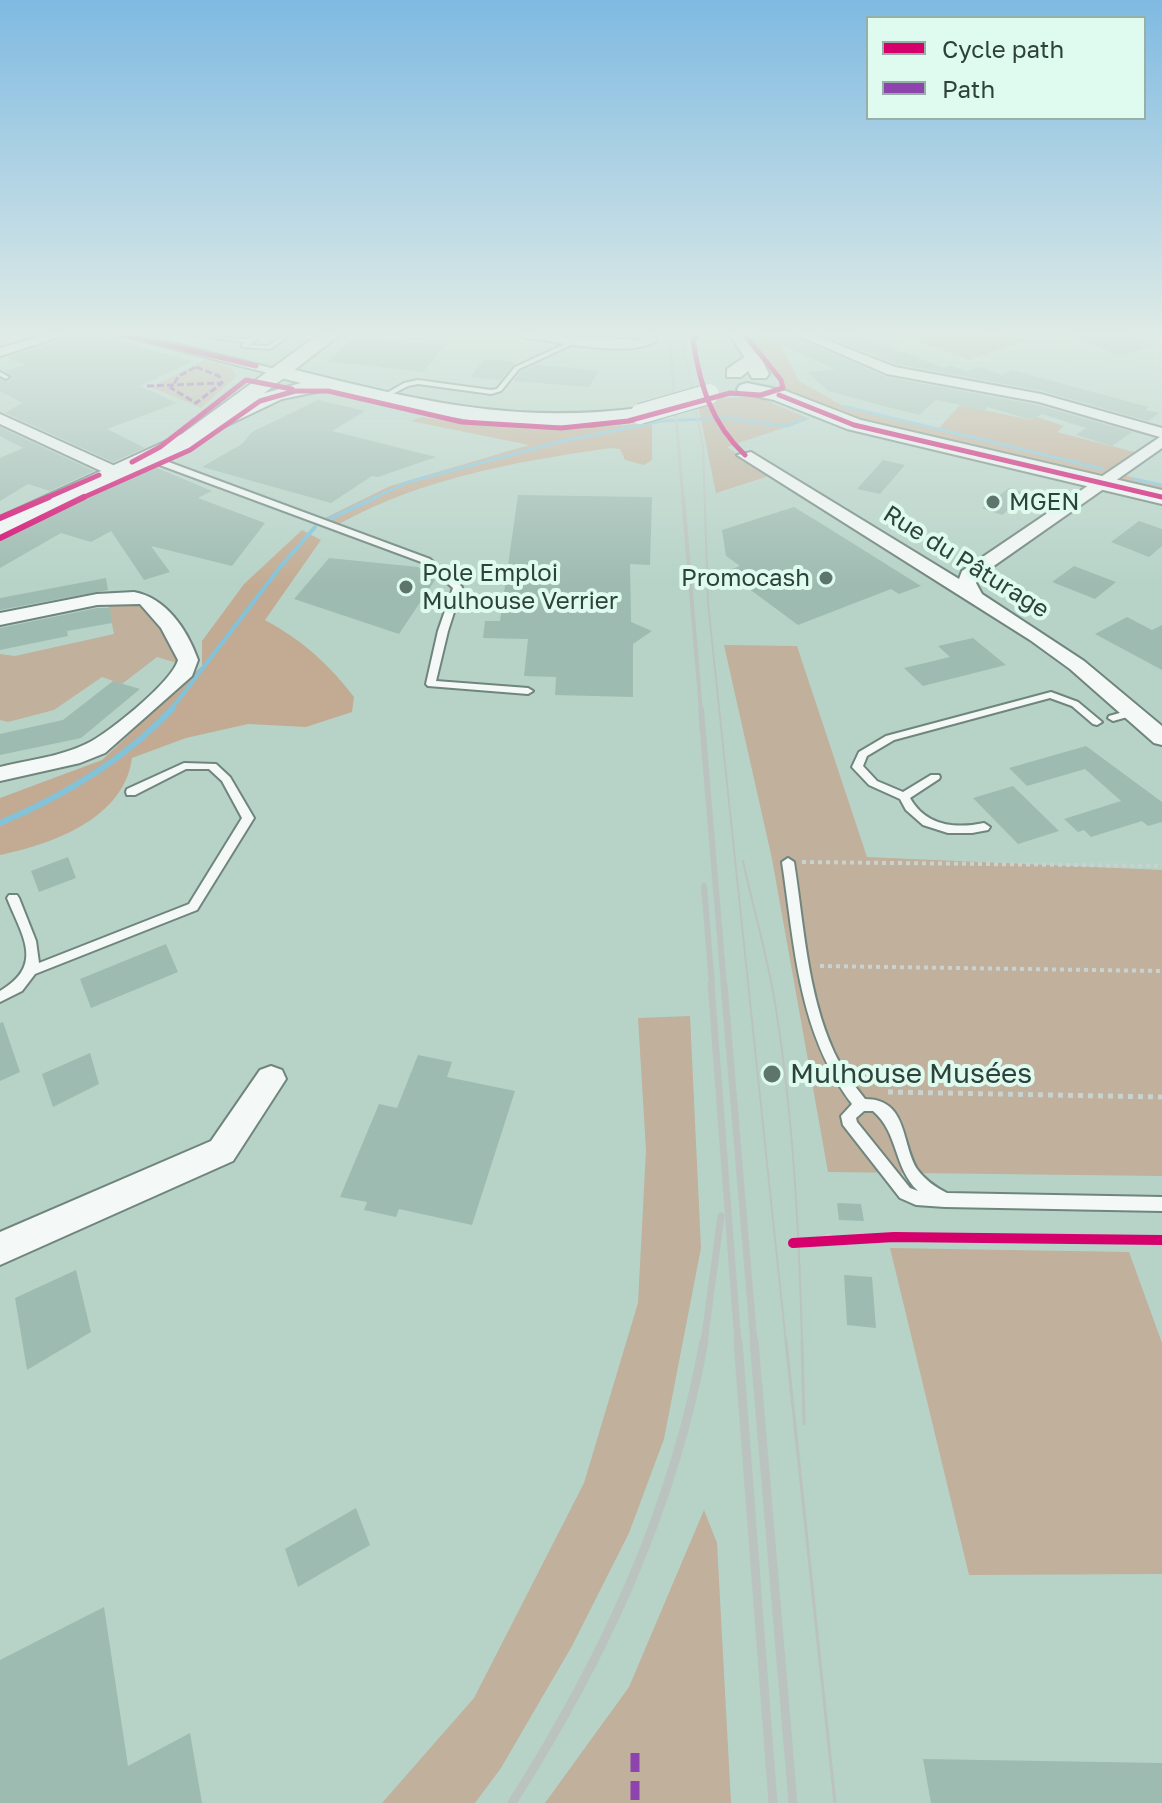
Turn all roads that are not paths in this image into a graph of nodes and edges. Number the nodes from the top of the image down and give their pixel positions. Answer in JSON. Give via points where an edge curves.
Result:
{"nodes":[{"id":1,"x":0,"y":418,"type":"edge"},
{"id":2,"x":220,"y":418,"type":"edge"},
{"id":3,"x":225,"y":418,"type":"edge"},
{"id":4,"x":476,"y":418,"type":"edge"},
{"id":5,"x":606,"y":418,"type":"edge"},
{"id":6,"x":838,"y":418,"type":"edge"},
{"id":7,"x":1111,"y":418,"type":"edge"},
{"id":8,"x":204,"y":430,"type":"junction"},
{"id":9,"x":1162,"y":433,"type":"edge"},
{"id":10,"x":1162,"y":441,"type":"edge"},
{"id":11,"x":761,"y":450,"type":"dead end"},
{"id":12,"x":152,"y":459,"type":"junction"},
{"id":13,"x":118,"y":473,"type":"junction"},
{"id":14,"x":1101,"y":484,"type":"junction"},
{"id":15,"x":1162,"y":497,"type":"edge"},
{"id":16,"x":2,"y":524,"type":"edge"},
{"id":17,"x":935,"y":572,"type":"junction"},
{"id":18,"x":969,"y":575,"type":"junction"},
{"id":19,"x":973,"y":595,"type":"junction"},
{"id":20,"x":0,"y":619,"type":"edge"},
{"id":21,"x":528,"y":691,"type":"dead end"},
{"id":22,"x":1134,"y":712,"type":"junction"},
{"id":23,"x":1113,"y":718,"type":"dead end"},
{"id":24,"x":1097,"y":722,"type":"dead end"},
{"id":25,"x":1162,"y":738,"type":"edge"},
{"id":26,"x":0,"y":774,"type":"edge"},
{"id":27,"x":935,"y":777,"type":"dead end"},
{"id":28,"x":131,"y":792,"type":"dead end"},
{"id":29,"x":904,"y":797,"type":"junction"},
{"id":30,"x":984,"y":827,"type":"dead end"},
{"id":31,"x":788,"y":862,"type":"road end"},
{"id":32,"x":13,"y":898,"type":"dead end"},
{"id":33,"x":33,"y":970,"type":"junction"},
{"id":34,"x":0,"y":997,"type":"edge"},
{"id":35,"x":271,"y":1079,"type":"dead end"},
{"id":36,"x":861,"y":1105,"type":"junction"},
{"id":37,"x":945,"y":1200,"type":"junction"},
{"id":38,"x":1162,"y":1204,"type":"edge"},
{"id":39,"x":0,"y":1249,"type":"edge"}],
"edges":[{"from":1,"to":13,"type":"street"},
{"from":2,"to":8,"type":"main road"},
{"from":3,"to":8,"type":"street"},
{"from":4,"to":5,"type":"street","bridge":true,"via":[[566,423]]},
{"from":6,"to":14,"type":"street"},
{"from":7,"to":9,"type":"street"},
{"from":8,"to":12,"type":"main road"},
{"from":10,"to":14,"type":"street"},
{"from":11,"to":17,"type":"street","name":"Rue du Pâturage","via":[[745,455]]},
{"from":12,"to":13,"type":"main road"},
{"from":12,"to":21,"type":"lane","via":[[427,561],[458,587],[431,684]]},
{"from":13,"to":16,"type":"main road"},
{"from":14,"to":15,"type":"street"},
{"from":14,"to":18,"type":"street"},
{"from":17,"to":18,"type":"street"},
{"from":17,"to":19,"type":"street","name":"Rue du Pâturage"},
{"from":18,"to":19,"type":"street"},
{"from":19,"to":22,"type":"street","name":"Rue du Pâturage","via":[[1077,665]]},
{"from":20,"to":26,"type":"street","via":[[119,597],[143,599],[154,604],[188,660],[174,685],[97,748]]},
{"from":22,"to":23,"type":"lane"},
{"from":22,"to":25,"type":"street","name":"Rue du Pâturage"},
{"from":24,"to":29,"type":"lane","via":[[1075,704],[1051,695],[890,738],[863,754],[857,767],[873,783]]},
{"from":27,"to":29,"type":"lane"},
{"from":28,"to":33,"type":"lane","via":[[184,766],[212,766],[226,779],[248,818],[193,907]]},
{"from":29,"to":30,"type":"lane","via":[[925,823],[955,830]]},
{"from":31,"to":36,"type":"lane","via":[[818,1036]]},
{"from":32,"to":33,"type":"lane","via":[[35,958]]},
{"from":33,"to":34,"type":"lane"},
{"from":35,"to":39,"type":"street","via":[[222,1151]]},
{"from":36,"to":37,"type":"lane","via":[[886,1111],[906,1169],[926,1192]]},
{"from":36,"to":37,"type":"lane","via":[[848,1116],[850,1125],[905,1193]]},
{"from":37,"to":38,"type":"lane"}]}
